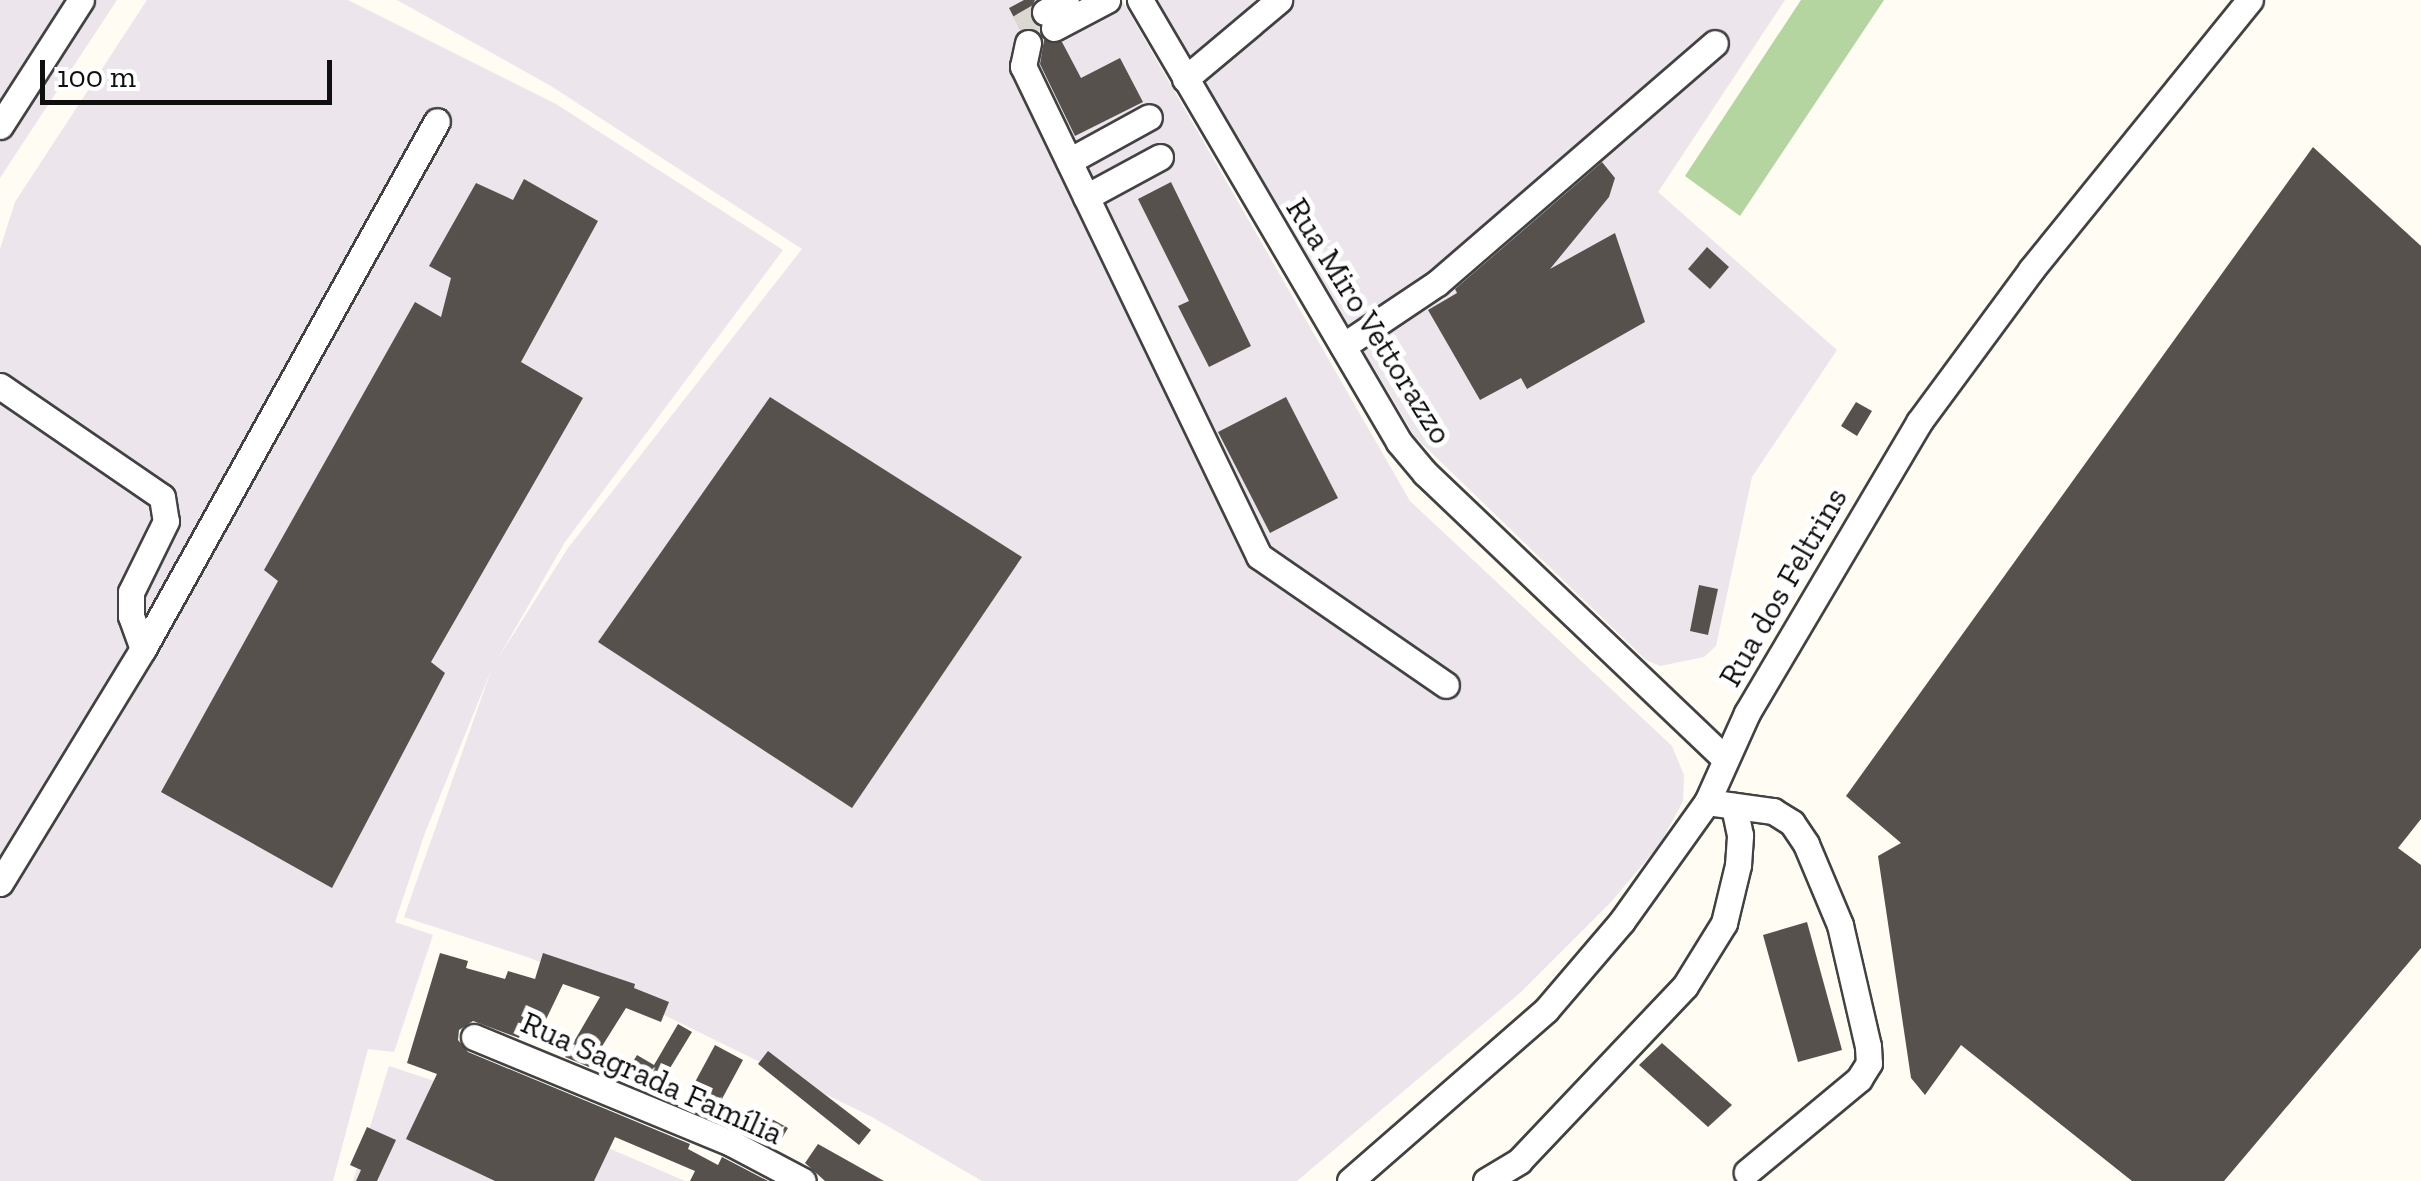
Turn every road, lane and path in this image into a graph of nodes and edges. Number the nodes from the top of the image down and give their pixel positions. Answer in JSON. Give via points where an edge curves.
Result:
{"nodes":[{"id":1,"x":81,"y":0,"type":"edge"},
{"id":2,"x":1107,"y":0,"type":"edge"},
{"id":3,"x":1140,"y":0,"type":"edge"},
{"id":4,"x":1279,"y":0,"type":"edge"},
{"id":5,"x":2250,"y":0,"type":"edge"},
{"id":6,"x":1055,"y":13,"type":"tunnel mouth"},
{"id":7,"x":1028,"y":43,"type":"dead end"},
{"id":8,"x":1715,"y":43,"type":"dead end"},
{"id":9,"x":1186,"y":79,"type":"junction"},
{"id":10,"x":1149,"y":117,"type":"dead end"},
{"id":11,"x":436,"y":121,"type":"dead end"},
{"id":12,"x":0,"y":126,"type":"edge"},
{"id":13,"x":1160,"y":157,"type":"dead end"},
{"id":14,"x":1069,"y":161,"type":"junction"},
{"id":15,"x":1086,"y":197,"type":"junction"},
{"id":16,"x":1342,"y":346,"type":"junction"},
{"id":17,"x":0,"y":386,"type":"edge"},
{"id":18,"x":142,"y":649,"type":"junction"},
{"id":19,"x":1446,"y":685,"type":"dead end"},
{"id":20,"x":1725,"y":759,"type":"junction"},
{"id":21,"x":1707,"y":802,"type":"junction"},
{"id":22,"x":1734,"y":806,"type":"junction"},
{"id":23,"x":0,"y":883,"type":"edge"},
{"id":24,"x":474,"y":1037,"type":"dead end"},
{"id":25,"x":1747,"y":1172,"type":"dead end"},
{"id":26,"x":803,"y":1181,"type":"edge"},
{"id":27,"x":1350,"y":1181,"type":"edge"},
{"id":28,"x":1486,"y":1181,"type":"edge"}],
"edges":[{"from":1,"to":12,"type":"street"},
{"from":2,"to":6,"type":"street"},
{"from":3,"to":9,"type":"street","name":"Rua Miro Vettorazzo"},
{"from":4,"to":9,"type":"street"},
{"from":5,"to":20,"type":"street","name":"Rua dos Feltrins","via":[[2031,270],[1919,422],[1814,594]]},
{"from":7,"to":14,"type":"street","via":[[1023,66]]},
{"from":8,"to":16,"type":"street","via":[[1436,283]]},
{"from":9,"to":16,"type":"street","name":"Rua Miro Vettorazzo"},
{"from":10,"to":14,"type":"street"},
{"from":11,"to":18,"type":"street"},
{"from":13,"to":15,"type":"street"},
{"from":14,"to":15,"type":"street"},
{"from":15,"to":19,"type":"street","via":[[1259,556]]},
{"from":16,"to":20,"type":"street","name":"Rua Miro Vettorazzo","via":[[1425,473]]},
{"from":17,"to":18,"type":"street","via":[[162,497],[166,521],[130,592]]},
{"from":18,"to":23,"type":"street"},
{"from":20,"to":21,"type":"street","name":"Rua dos Feltrins"},
{"from":21,"to":22,"type":"street"},
{"from":21,"to":27,"type":"street","name":"Rua dos Feltrins","via":[[1607,941],[1546,1010]]},
{"from":22,"to":25,"type":"street","via":[[1773,811],[1806,844],[1840,925],[1869,1063],[1859,1079]]},
{"from":22,"to":28,"type":"street","via":[[1738,865],[1724,922],[1685,986],[1519,1161]]},
{"from":24,"to":26,"type":"street","name":"Rua Sagrada Família","via":[[731,1143]]}]}
